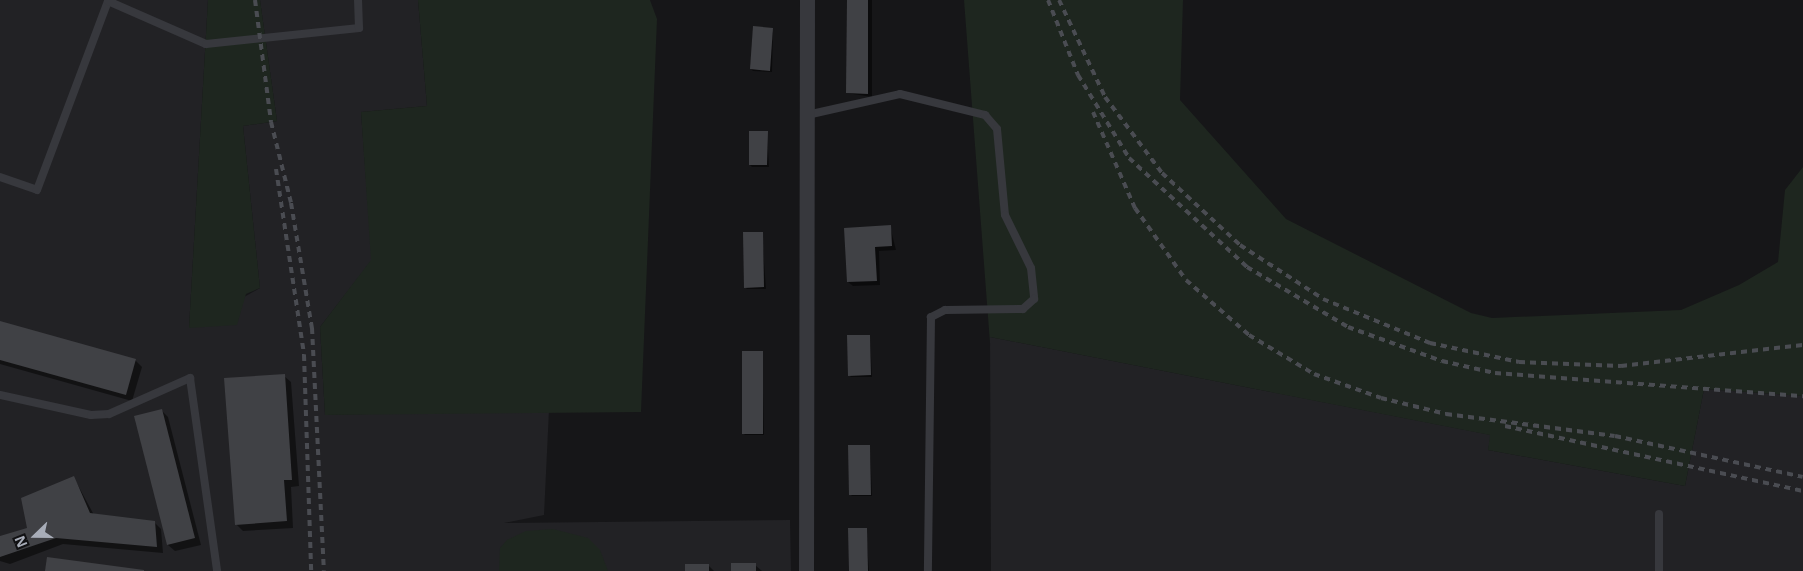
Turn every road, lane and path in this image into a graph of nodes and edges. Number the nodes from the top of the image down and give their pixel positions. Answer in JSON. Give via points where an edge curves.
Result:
{"nodes":[{"id":1,"x":358,"y":0,"type":"edge"},
{"id":2,"x":807,"y":0,"type":"edge"},
{"id":3,"x":807,"y":114,"type":"junction"},
{"id":4,"x":0,"y":177,"type":"edge"},
{"id":5,"x":0,"y":395,"type":"edge"},
{"id":6,"x":1659,"y":514,"type":"dead end"},
{"id":7,"x":217,"y":571,"type":"edge"},
{"id":8,"x":806,"y":571,"type":"edge"},
{"id":9,"x":928,"y":571,"type":"edge"},
{"id":10,"x":1659,"y":571,"type":"edge"}],
"edges":[{"from":1,"to":4,"type":"lane","via":[[359,28],[206,44],[108,1],[37,190]]},
{"from":2,"to":3,"type":"street"},
{"from":3,"to":8,"type":"street"},
{"from":3,"to":9,"type":"lane","via":[[900,94],[984,115],[996,129],[1004,216],[1031,268],[1034,299],[1023,309],[945,310],[931,317]]},
{"from":5,"to":7,"type":"lane","via":[[91,415],[109,414],[190,378]]},
{"from":6,"to":10,"type":"lane"}]}
